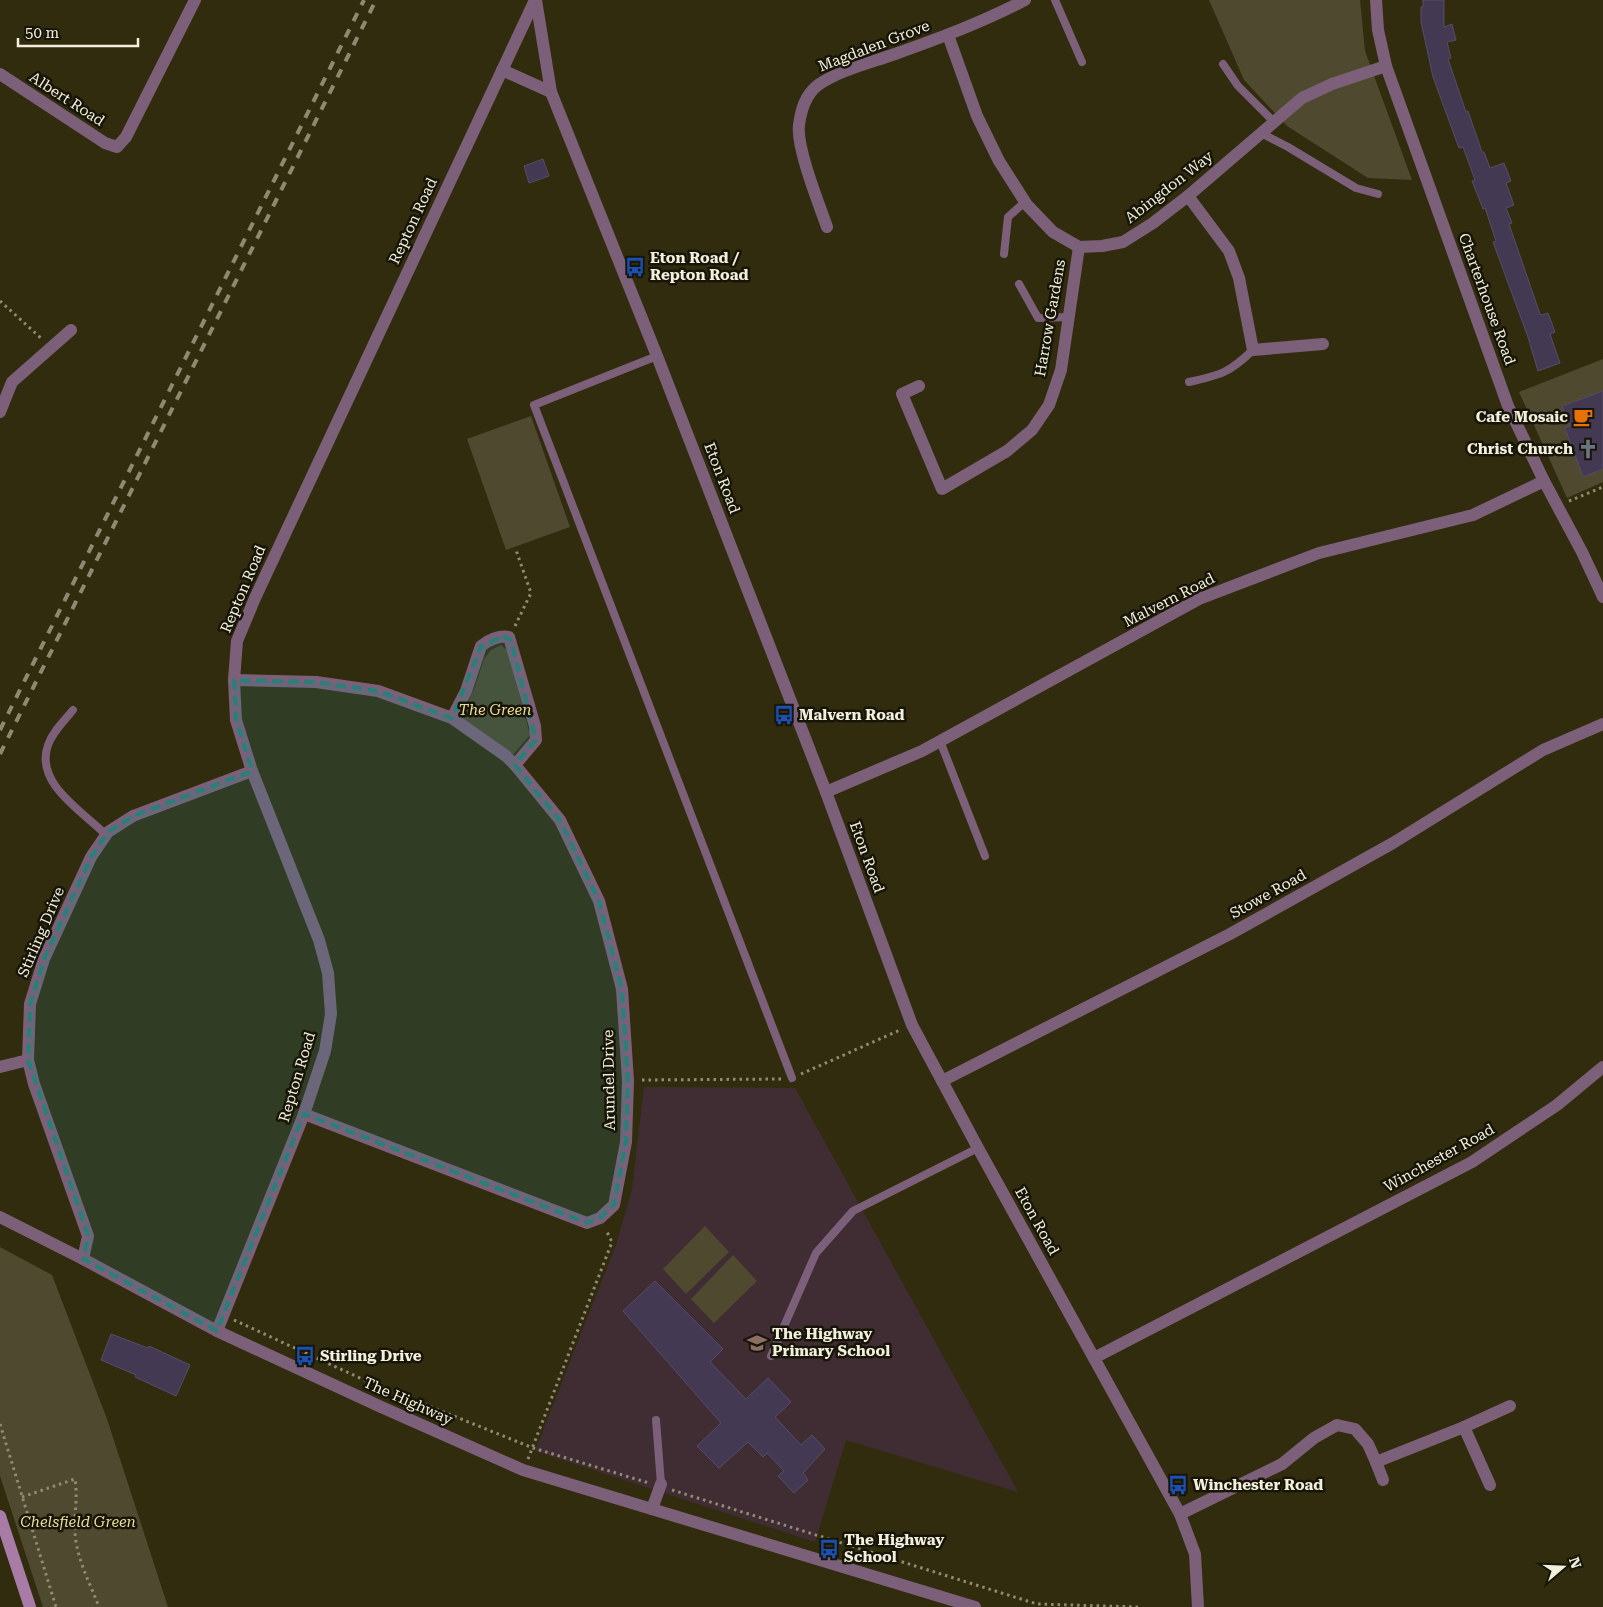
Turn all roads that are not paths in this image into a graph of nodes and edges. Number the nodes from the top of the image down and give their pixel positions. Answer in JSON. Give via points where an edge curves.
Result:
{"nodes":[{"id":1,"x":195,"y":0,"type":"edge"},
{"id":2,"x":536,"y":0,"type":"edge"},
{"id":3,"x":1025,"y":0,"type":"edge"},
{"id":4,"x":1055,"y":0,"type":"edge"},
{"id":5,"x":1376,"y":0,"type":"edge"},
{"id":6,"x":948,"y":35,"type":"junction"},
{"id":7,"x":1082,"y":62,"type":"dead end"},
{"id":8,"x":1224,"y":64,"type":"dead end"},
{"id":9,"x":1386,"y":66,"type":"junction"},
{"id":10,"x":502,"y":70,"type":"junction"},
{"id":11,"x":0,"y":74,"type":"edge"},
{"id":12,"x":551,"y":92,"type":"junction"},
{"id":13,"x":1274,"y":122,"type":"junction"},
{"id":14,"x":1261,"y":133,"type":"junction"},
{"id":15,"x":1378,"y":194,"type":"dead end"},
{"id":16,"x":1188,"y":196,"type":"junction"},
{"id":17,"x":1025,"y":202,"type":"junction"},
{"id":18,"x":827,"y":227,"type":"dead end"},
{"id":19,"x":1079,"y":247,"type":"junction"},
{"id":20,"x":1004,"y":254,"type":"dead end"},
{"id":21,"x":1019,"y":284,"type":"dead end"},
{"id":22,"x":1069,"y":317,"type":"junction"},
{"id":23,"x":71,"y":330,"type":"dead end"},
{"id":24,"x":1323,"y":344,"type":"dead end"},
{"id":25,"x":1253,"y":350,"type":"junction"},
{"id":26,"x":657,"y":356,"type":"junction"},
{"id":27,"x":1189,"y":382,"type":"dead end"},
{"id":28,"x":919,"y":386,"type":"dead end"},
{"id":29,"x":0,"y":412,"type":"edge"},
{"id":30,"x":1544,"y":481,"type":"junction"},
{"id":31,"x":1603,"y":597,"type":"edge"},
{"id":32,"x":234,"y":680,"type":"junction"},
{"id":33,"x":73,"y":710,"type":"dead end"},
{"id":34,"x":452,"y":718,"type":"junction"},
{"id":35,"x":1603,"y":724,"type":"edge"},
{"id":36,"x":940,"y":741,"type":"junction"},
{"id":37,"x":515,"y":764,"type":"junction"},
{"id":38,"x":252,"y":771,"type":"junction"},
{"id":39,"x":826,"y":792,"type":"junction"},
{"id":40,"x":106,"y":835,"type":"junction"},
{"id":41,"x":985,"y":856,"type":"dead end"},
{"id":42,"x":28,"y":1060,"type":"junction"},
{"id":43,"x":0,"y":1067,"type":"edge"},
{"id":44,"x":1603,"y":1067,"type":"edge"},
{"id":45,"x":792,"y":1078,"type":"dead end"},
{"id":46,"x":942,"y":1081,"type":"junction"},
{"id":47,"x":304,"y":1114,"type":"junction"},
{"id":48,"x":978,"y":1148,"type":"junction"},
{"id":49,"x":0,"y":1217,"type":"edge"},
{"id":50,"x":84,"y":1259,"type":"junction"},
{"id":51,"x":217,"y":1332,"type":"junction"},
{"id":52,"x":771,"y":1356,"type":"dead end"},
{"id":53,"x":1094,"y":1358,"type":"junction"},
{"id":54,"x":1510,"y":1406,"type":"dead end"},
{"id":55,"x":656,"y":1420,"type":"dead end"},
{"id":56,"x":1464,"y":1427,"type":"junction"},
{"id":57,"x":1376,"y":1462,"type":"junction"},
{"id":58,"x":1383,"y":1480,"type":"dead end"},
{"id":59,"x":661,"y":1484,"type":"joint"},
{"id":60,"x":1490,"y":1485,"type":"dead end"},
{"id":61,"x":652,"y":1509,"type":"junction"},
{"id":62,"x":1180,"y":1514,"type":"junction"},
{"id":63,"x":0,"y":1516,"type":"edge"},
{"id":64,"x":30,"y":1607,"type":"edge"},
{"id":65,"x":975,"y":1607,"type":"edge"},
{"id":66,"x":1198,"y":1607,"type":"edge"}],
"edges":[{"from":1,"to":11,"type":"street","name":"Albert Road","via":[[126,137],[117,147],[105,143]]},
{"from":2,"to":10,"type":"street","name":"Repton Road"},
{"from":2,"to":12,"type":"street","name":"Eton Road"},
{"from":3,"to":6,"type":"street","name":"Magdalen Grove"},
{"from":4,"to":7,"type":"lane"},
{"from":5,"to":9,"type":"street","name":"Charterhouse Road","via":[[1378,30]]},
{"from":6,"to":17,"type":"street","via":[[977,116],[999,161]]},
{"from":6,"to":18,"type":"street","name":"Magdalen Grove","via":[[835,76],[817,86],[804,102],[798,127],[803,154]]},
{"from":8,"to":13,"type":"lane","via":[[1238,86]]},
{"from":9,"to":13,"type":"street","name":"Abingdon Way","via":[[1302,98]]},
{"from":9,"to":30,"type":"street","name":"Charterhouse Road","via":[[1508,406]]},
{"from":10,"to":12,"type":"street"},
{"from":10,"to":32,"type":"street","name":"Repton Road","via":[[254,598],[237,641]]},
{"from":12,"to":26,"type":"street","name":"Eton Road"},
{"from":13,"to":14,"type":"street","name":"Abingdon Way"},
{"from":14,"to":15,"type":"lane","via":[[1356,188]]},
{"from":14,"to":16,"type":"street","name":"Abingdon Way"},
{"from":16,"to":19,"type":"street","name":"Abingdon Way","via":[[1154,223],[1122,242]]},
{"from":16,"to":25,"type":"street","via":[[1229,251],[1239,278]]},
{"from":17,"to":19,"type":"street","via":[[1053,232]]},
{"from":17,"to":20,"type":"lane","via":[[1008,217]]},
{"from":19,"to":22,"type":"street","name":"Harrow Gardens"},
{"from":21,"to":22,"type":"lane","via":[[1038,318]]},
{"from":22,"to":28,"type":"street","name":"Harrow Gardens","via":[[1061,370],[1049,404],[1032,430],[1006,452],[942,489],[902,394]]},
{"from":23,"to":29,"type":"street","via":[[12,382]]},
{"from":24,"to":25,"type":"street"},
{"from":25,"to":27,"type":"lane","via":[[1237,366],[1219,376]]},
{"from":26,"to":39,"type":"street","name":"Eton Road"},
{"from":26,"to":45,"type":"lane","via":[[534,405]]},
{"from":30,"to":31,"type":"street","name":"Charterhouse Road"},
{"from":30,"to":36,"type":"street","name":"Malvern Road","via":[[1472,515],[1319,553],[1199,599]]},
{"from":32,"to":34,"type":"street","name":"Arundel Drive","via":[[316,682],[378,691]]},
{"from":32,"to":38,"type":"street","name":"Repton Road","via":[[236,720]]},
{"from":33,"to":40,"type":"lane","via":[[48,746],[46,763],[62,796]]},
{"from":34,"to":37,"type":"street","name":"Arundel Drive"},
{"from":34,"to":37,"type":"street","via":[[466,691],[481,646],[497,638],[509,638],[535,726],[536,740]]},
{"from":35,"to":46,"type":"street","name":"Stowe Road","via":[[1544,750],[1393,843],[1230,934]]},
{"from":36,"to":39,"type":"street","name":"Malvern Road"},
{"from":36,"to":41,"type":"lane"},
{"from":37,"to":47,"type":"street","name":"Arundel Drive","via":[[560,820],[595,892],[622,989],[628,1081],[626,1142],[614,1205],[600,1218],[587,1223]]},
{"from":38,"to":40,"type":"street","name":"Stirling Drive","via":[[133,816]]},
{"from":38,"to":47,"type":"street","name":"Repton Road","via":[[319,940],[328,973],[331,1014],[325,1051]]},
{"from":39,"to":46,"type":"street","name":"Eton Road","via":[[912,1025]]},
{"from":40,"to":42,"type":"street","name":"Stirling Drive","via":[[91,857],[44,959],[30,1004]]},
{"from":42,"to":43,"type":"street"},
{"from":42,"to":50,"type":"street","name":"Stirling Drive","via":[[88,1236]]},
{"from":44,"to":53,"type":"street","name":"Winchester Road","via":[[1557,1105],[1472,1162]]},
{"from":46,"to":48,"type":"street","name":"Eton Road"},
{"from":47,"to":51,"type":"street","name":"Repton Road"},
{"from":48,"to":52,"type":"lane","via":[[853,1212],[816,1253]]},
{"from":48,"to":53,"type":"street","name":"Eton Road"},
{"from":49,"to":50,"type":"street","name":"The Highway"},
{"from":50,"to":51,"type":"street","name":"The Highway"},
{"from":51,"to":61,"type":"street","name":"The Highway","via":[[523,1470]]},
{"from":53,"to":62,"type":"street","name":"Eton Road"},
{"from":54,"to":56,"type":"street"},
{"from":55,"to":59,"type":"lane"},
{"from":56,"to":57,"type":"street"},
{"from":56,"to":60,"type":"street"},
{"from":57,"to":58,"type":"street"},
{"from":57,"to":62,"type":"street","via":[[1368,1444],[1355,1429],[1337,1425],[1314,1438],[1282,1464]]},
{"from":59,"to":61,"type":"street"},
{"from":61,"to":65,"type":"street","name":"The Highway"},
{"from":62,"to":66,"type":"street","name":"Eton Road","via":[[1195,1554]]},
{"from":63,"to":64,"type":"street"}]}
